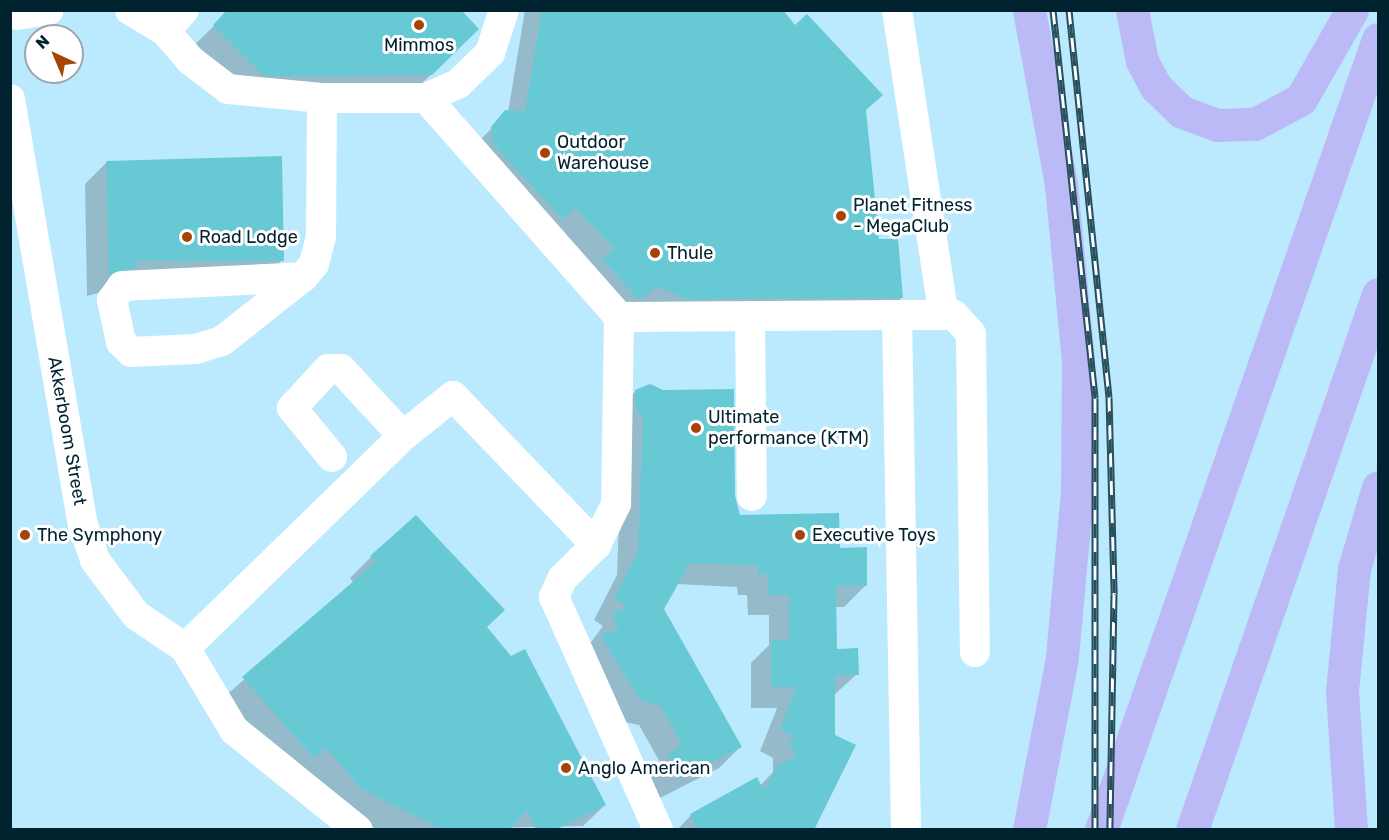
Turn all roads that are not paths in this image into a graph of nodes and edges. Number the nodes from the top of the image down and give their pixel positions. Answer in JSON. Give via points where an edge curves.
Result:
{"nodes":[{"id":1,"x":49,"y":10,"type":"edge"},
{"id":2,"x":130,"y":10,"type":"edge"},
{"id":3,"x":504,"y":10,"type":"edge"},
{"id":4,"x":897,"y":10,"type":"edge"},
{"id":5,"x":1029,"y":10,"type":"edge"},
{"id":6,"x":1132,"y":10,"type":"edge"},
{"id":7,"x":1352,"y":10,"type":"edge"},
{"id":8,"x":15,"y":16,"type":"edge"},
{"id":9,"x":174,"y":21,"type":"edge"},
{"id":10,"x":1378,"y":39,"type":"edge"},
{"id":11,"x":322,"y":98,"type":"junction"},
{"id":12,"x":426,"y":98,"type":"junction"},
{"id":13,"x":10,"y":99,"type":"edge"},
{"id":14,"x":15,"y":155,"type":"edge"},
{"id":15,"x":22,"y":238,"type":"edge"},
{"id":16,"x":303,"y":277,"type":"junction"},
{"id":17,"x":1378,"y":294,"type":"edge"},
{"id":18,"x":944,"y":312,"type":"junction"},
{"id":19,"x":897,"y":315,"type":"junction"},
{"id":20,"x":619,"y":317,"type":"junction"},
{"id":21,"x":750,"y":318,"type":"junction"},
{"id":22,"x":403,"y":436,"type":"junction"},
{"id":23,"x":332,"y":457,"type":"dead end"},
{"id":24,"x":1378,"y":487,"type":"edge"},
{"id":25,"x":752,"y":496,"type":"dead end"},
{"id":26,"x":596,"y":545,"type":"junction"},
{"id":27,"x":185,"y":648,"type":"junction"},
{"id":28,"x":975,"y":652,"type":"dead end"},
{"id":29,"x":358,"y":830,"type":"edge"},
{"id":30,"x":658,"y":830,"type":"edge"},
{"id":31,"x":906,"y":830,"type":"edge"},
{"id":32,"x":1029,"y":830,"type":"edge"},
{"id":33,"x":1101,"y":830,"type":"edge"},
{"id":34,"x":1192,"y":830,"type":"edge"},
{"id":35,"x":1351,"y":830,"type":"edge"}],
"edges":[{"from":1,"to":8,"type":"street"},
{"from":2,"to":9,"type":"street"},
{"from":3,"to":12,"type":"street","via":[[490,53],[479,68]]},
{"from":4,"to":18,"type":"street"},
{"from":5,"to":32,"type":"highway","via":[[1061,184],[1078,361],[1077,492],[1062,658]]},
{"from":6,"to":7,"type":"highway","via":[[1142,61],[1155,87],[1182,112],[1217,125],[1255,124],[1301,99]]},
{"from":9,"to":11,"type":"street","via":[[195,64],[228,89]]},
{"from":10,"to":33,"type":"highway"},
{"from":11,"to":12,"type":"street"},
{"from":11,"to":16,"type":"street","via":[[324,210],[319,249]]},
{"from":12,"to":20,"type":"street"},
{"from":13,"to":14,"type":"street","name":"Akkerboom Street"},
{"from":14,"to":15,"type":"street","name":"Akkerboom Street"},
{"from":15,"to":27,"type":"street","name":"Akkerboom Street","via":[[90,547],[120,598]]},
{"from":16,"to":16,"type":"street","via":[[210,347],[131,352],[121,342],[112,300],[122,286]]},
{"from":17,"to":34,"type":"highway"},
{"from":18,"to":19,"type":"street"},
{"from":18,"to":28,"type":"street","via":[[958,317],[971,334]]},
{"from":19,"to":21,"type":"street"},
{"from":19,"to":31,"type":"street"},
{"from":20,"to":21,"type":"street"},
{"from":20,"to":26,"type":"street","via":[[616,504]]},
{"from":21,"to":25,"type":"street"},
{"from":22,"to":23,"type":"street","via":[[341,369],[328,369],[292,408]]},
{"from":22,"to":26,"type":"street","via":[[441,401],[458,398]]},
{"from":22,"to":27,"type":"street"},
{"from":24,"to":35,"type":"highway","via":[[1354,569],[1342,691]]},
{"from":26,"to":30,"type":"street","via":[[562,579],[554,597]]},
{"from":27,"to":29,"type":"street","name":"Akkerboom Street","via":[[234,730]]}]}
